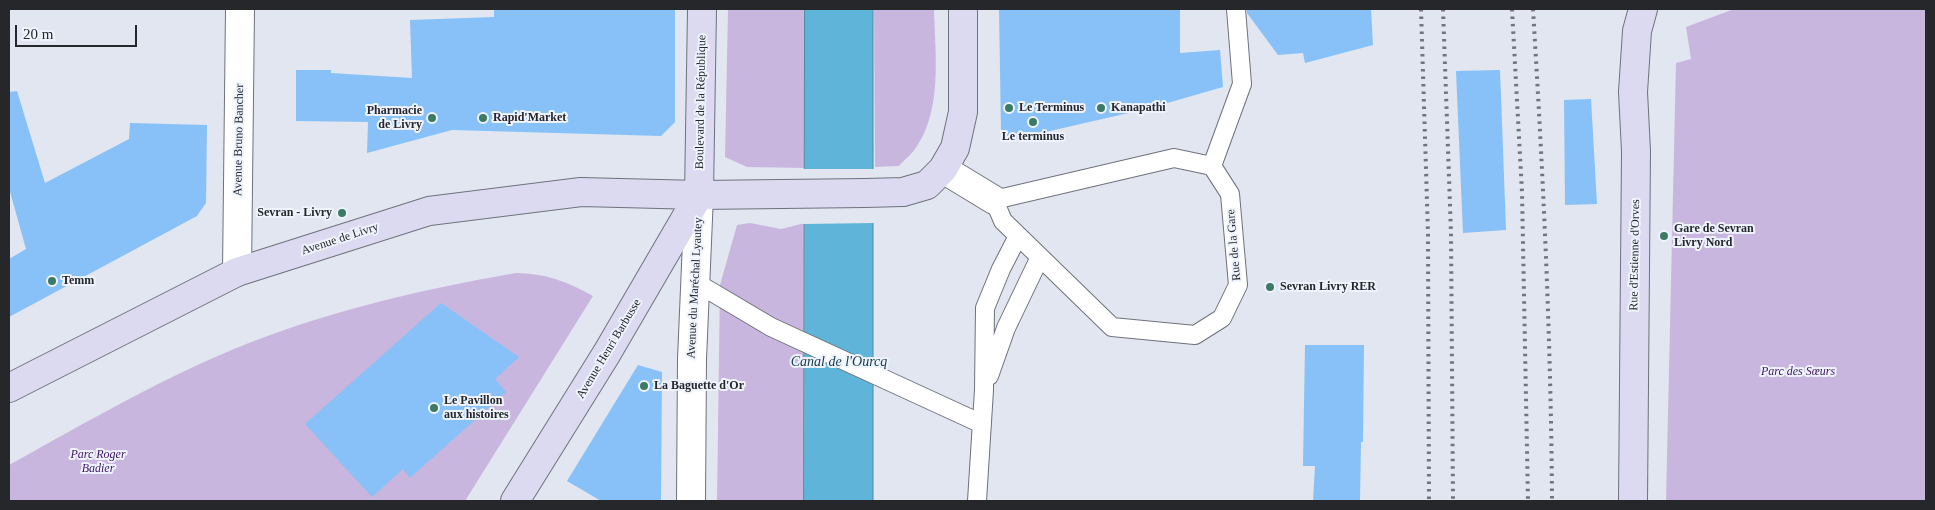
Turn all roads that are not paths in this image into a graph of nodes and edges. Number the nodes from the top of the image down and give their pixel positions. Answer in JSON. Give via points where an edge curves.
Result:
{"nodes":[{"id":1,"x":240,"y":9,"type":"edge"},
{"id":2,"x":702,"y":9,"type":"edge"},
{"id":3,"x":963,"y":9,"type":"edge"},
{"id":4,"x":1236,"y":9,"type":"edge"},
{"id":5,"x":1642,"y":9,"type":"edge"},
{"id":6,"x":1212,"y":166,"type":"junction"},
{"id":7,"x":943,"y":169,"type":"junction"},
{"id":8,"x":699,"y":195,"type":"junction"},
{"id":9,"x":994,"y":200,"type":"junction"},
{"id":10,"x":1018,"y":236,"type":"junction"},
{"id":11,"x":1040,"y":257,"type":"junction"},
{"id":12,"x":237,"y":272,"type":"junction"},
{"id":13,"x":695,"y":282,"type":"junction"},
{"id":14,"x":9,"y":388,"type":"edge"},
{"id":15,"x":984,"y":390,"type":"junction"},
{"id":16,"x":982,"y":424,"type":"junction"},
{"id":17,"x":515,"y":501,"type":"edge"},
{"id":18,"x":691,"y":501,"type":"edge"},
{"id":19,"x":977,"y":501,"type":"edge"},
{"id":20,"x":1633,"y":501,"type":"edge"}],
"edges":[{"from":1,"to":12,"type":"street","name":"Avenue Bruno Bancher"},
{"from":2,"to":8,"type":"street","name":"Boulevard de la République"},
{"from":3,"to":7,"type":"street","name":"Avenue de Livry","via":[[963,112],[955,148]]},
{"from":4,"to":6,"type":"lane","via":[[1242,84]]},
{"from":5,"to":20,"type":"street","name":"Rue d'Estienne d'Orves","via":[[1637,31],[1633,92],[1636,161]]},
{"from":6,"to":9,"type":"lane","via":[[1174,158]]},
{"from":6,"to":11,"type":"lane","name":"Rue de la Gare","via":[[1230,194],[1238,285],[1222,318],[1195,335],[1112,327]]},
{"from":7,"to":8,"type":"street","name":"Avenue de Livry","via":[[927,185],[903,192]]},
{"from":7,"to":9,"type":"street"},
{"from":8,"to":12,"type":"street","name":"Avenue de Livry","via":[[581,192],[428,212]]},
{"from":8,"to":13,"type":"street","name":"Avenue du Maréchal Lyautey"},
{"from":8,"to":17,"type":"street","name":"Avenue Henri Barbusse","via":[[607,353]]},
{"from":9,"to":10,"type":"lane","name":"Rue de la Gare","via":[[1003,221]]},
{"from":10,"to":11,"type":"lane","name":"Rue de la Gare"},
{"from":10,"to":15,"type":"lane","via":[[1000,269],[985,308]]},
{"from":11,"to":15,"type":"lane","via":[[1006,328]]},
{"from":12,"to":14,"type":"street","name":"Avenue de Livry"},
{"from":13,"to":16,"type":"lane","via":[[771,327]]},
{"from":13,"to":18,"type":"street","name":"Avenue du Maréchal Lyautey"},
{"from":15,"to":16,"type":"lane"},
{"from":16,"to":19,"type":"lane"}]}
